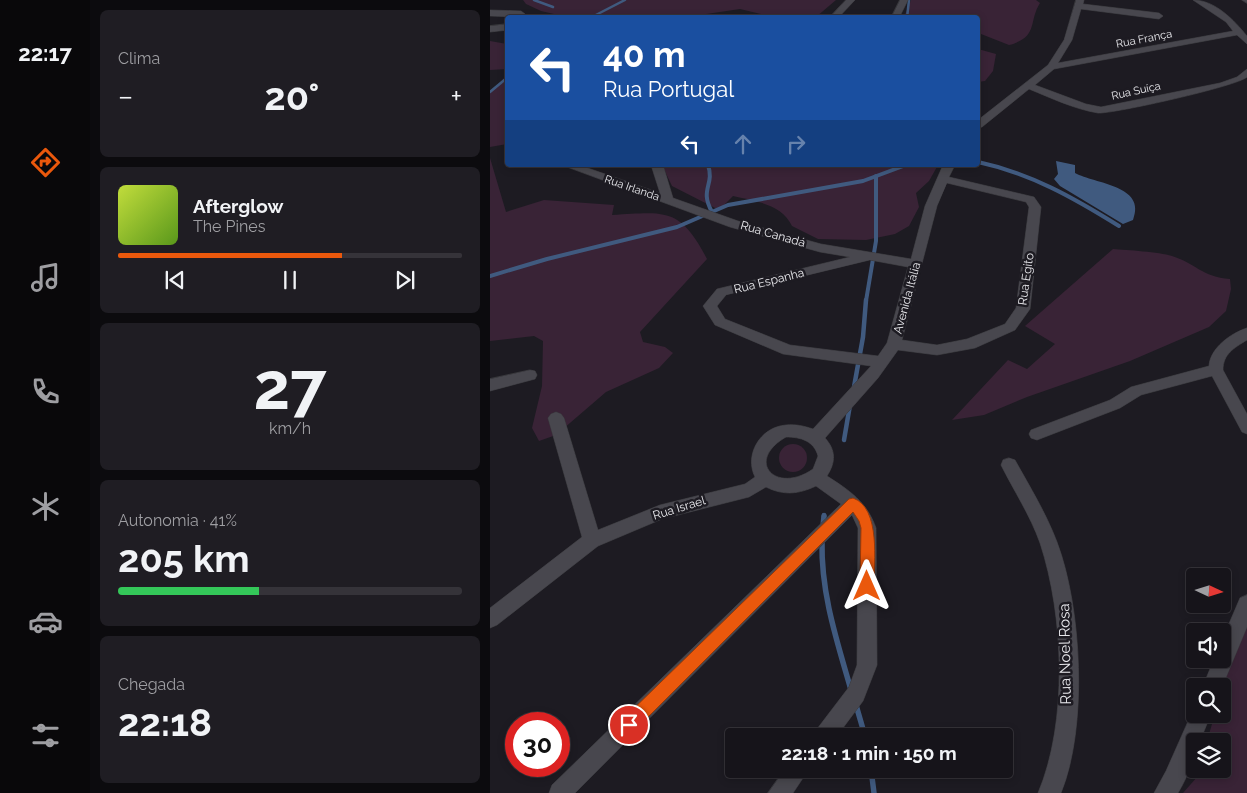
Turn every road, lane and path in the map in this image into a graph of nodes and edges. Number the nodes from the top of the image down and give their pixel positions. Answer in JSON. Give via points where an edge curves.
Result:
{"nodes":[{"id":1,"x":851,"y":0,"type":"edge"},
{"id":2,"x":904,"y":0,"type":"edge"},
{"id":3,"x":1197,"y":0,"type":"edge"},
{"id":4,"x":1079,"y":3,"type":"edge"},
{"id":5,"x":490,"y":13,"type":"edge"},
{"id":6,"x":521,"y":14,"type":"dead end"},
{"id":7,"x":836,"y":15,"type":"edge"},
{"id":8,"x":896,"y":15,"type":"edge"},
{"id":9,"x":1159,"y":16,"type":"dead end"},
{"id":10,"x":505,"y":27,"type":"edge"},
{"id":11,"x":490,"y":29,"type":"edge"},
{"id":12,"x":1240,"y":32,"type":"junction"},
{"id":13,"x":1247,"y":41,"type":"edge"},
{"id":14,"x":1052,"y":67,"type":"junction"},
{"id":15,"x":1247,"y":72,"type":"edge"},
{"id":16,"x":1029,"y":86,"type":"junction"},
{"id":17,"x":980,"y":123,"type":"edge"},
{"id":18,"x":574,"y":167,"type":"edge"},
{"id":19,"x":658,"y":167,"type":"edge"},
{"id":20,"x":949,"y":167,"type":"edge"},
{"id":21,"x":942,"y":179,"type":"junction"},
{"id":22,"x":668,"y":200,"type":"junction"},
{"id":23,"x":871,"y":256,"type":"junction"},
{"id":24,"x":917,"y":264,"type":"junction"},
{"id":25,"x":1247,"y":333,"type":"edge"},
{"id":26,"x":894,"y":344,"type":"junction"},
{"id":27,"x":882,"y":362,"type":"junction"},
{"id":28,"x":1216,"y":370,"type":"junction"},
{"id":29,"x":530,"y":375,"type":"dead end"},
{"id":30,"x":490,"y":385,"type":"edge"},
{"id":31,"x":556,"y":418,"type":"dead end"},
{"id":32,"x":1247,"y":428,"type":"edge"},
{"id":33,"x":1037,"y":434,"type":"dead end"},
{"id":34,"x":816,"y":437,"type":"junction"},
{"id":35,"x":1009,"y":465,"type":"dead end"},
{"id":36,"x":816,"y":477,"type":"junction"},
{"id":37,"x":766,"y":480,"type":"junction"},
{"id":38,"x":853,"y":503,"type":"junction"},
{"id":39,"x":592,"y":540,"type":"junction"},
{"id":40,"x":1247,"y":604,"type":"edge"},
{"id":41,"x":490,"y":619,"type":"edge"},
{"id":42,"x":1216,"y":678,"type":"edge"},
{"id":43,"x":1198,"y":723,"type":"edge"},
{"id":44,"x":830,"y":728,"type":"edge"},
{"id":45,"x":791,"y":778,"type":"edge"},
{"id":46,"x":560,"y":793,"type":"edge"},
{"id":47,"x":779,"y":793,"type":"edge"},
{"id":48,"x":1049,"y":793,"type":"edge"},
{"id":49,"x":1165,"y":793,"type":"edge"}],
"edges":[{"from":1,"to":7,"type":"street"},
{"from":2,"to":8,"type":"street"},
{"from":3,"to":12,"type":"street","via":[[1222,14]]},
{"from":4,"to":9,"type":"street"},
{"from":4,"to":14,"type":"street","via":[[1068,40]]},
{"from":5,"to":6,"type":"street"},
{"from":10,"to":11,"type":"street"},
{"from":12,"to":13,"type":"street"},
{"from":12,"to":14,"type":"street","name":"Rua França"},
{"from":14,"to":16,"type":"street"},
{"from":15,"to":16,"type":"street","name":"Rua Suíça","via":[[1240,79],[1222,85],[1106,109],[1084,107]]},
{"from":16,"to":17,"type":"street"},
{"from":18,"to":22,"type":"street","name":"Rua Irlanda"},
{"from":19,"to":22,"type":"street"},
{"from":20,"to":21,"type":"street","name":"Avenida Itália"},
{"from":21,"to":24,"type":"street","name":"Avenida Itália","via":[[931,206]]},
{"from":21,"to":26,"type":"street","name":"Rua Egito","via":[[1030,199],[1035,207],[1023,309],[1010,328],[970,344],[937,350]]},
{"from":22,"to":23,"type":"street","name":"Rua Canadá","via":[[734,224],[820,248]]},
{"from":23,"to":24,"type":"street","name":"Rua Canadá"},
{"from":23,"to":27,"type":"street","name":"Rua Espanha","via":[[722,292],[710,306],[720,322],[788,350]]},
{"from":24,"to":26,"type":"street","name":"Avenida Itália"},
{"from":25,"to":28,"type":"street","via":[[1219,353],[1214,360]]},
{"from":26,"to":27,"type":"street","name":"Avenida Itália"},
{"from":27,"to":34,"type":"street","name":"Avenida Itália"},
{"from":28,"to":32,"type":"street"},
{"from":28,"to":33,"type":"street","via":[[1136,391],[1115,404]]},
{"from":29,"to":30,"type":"street"},
{"from":31,"to":39,"type":"street"},
{"from":34,"to":36,"type":"street","via":[[826,456],[825,464]]},
{"from":34,"to":37,"type":"street","via":[[792,430],[768,439],[757,459]]},
{"from":35,"to":48,"type":"street","name":"Rua Noel Rosa","via":[[1051,548],[1066,610],[1068,683],[1064,743]]},
{"from":36,"to":37,"type":"street","via":[[791,487]]},
{"from":36,"to":38,"type":"street"},
{"from":37,"to":39,"type":"street","name":"Rua Israel","via":[[749,490],[679,505]]},
{"from":38,"to":44,"type":"street","via":[[865,519],[867,528],[867,665],[860,688]]},
{"from":38,"to":46,"type":"street"},
{"from":39,"to":41,"type":"street","name":"Rua Israel"},
{"from":40,"to":42,"type":"street"},
{"from":43,"to":49,"type":"street"},
{"from":45,"to":47,"type":"street"}]}
